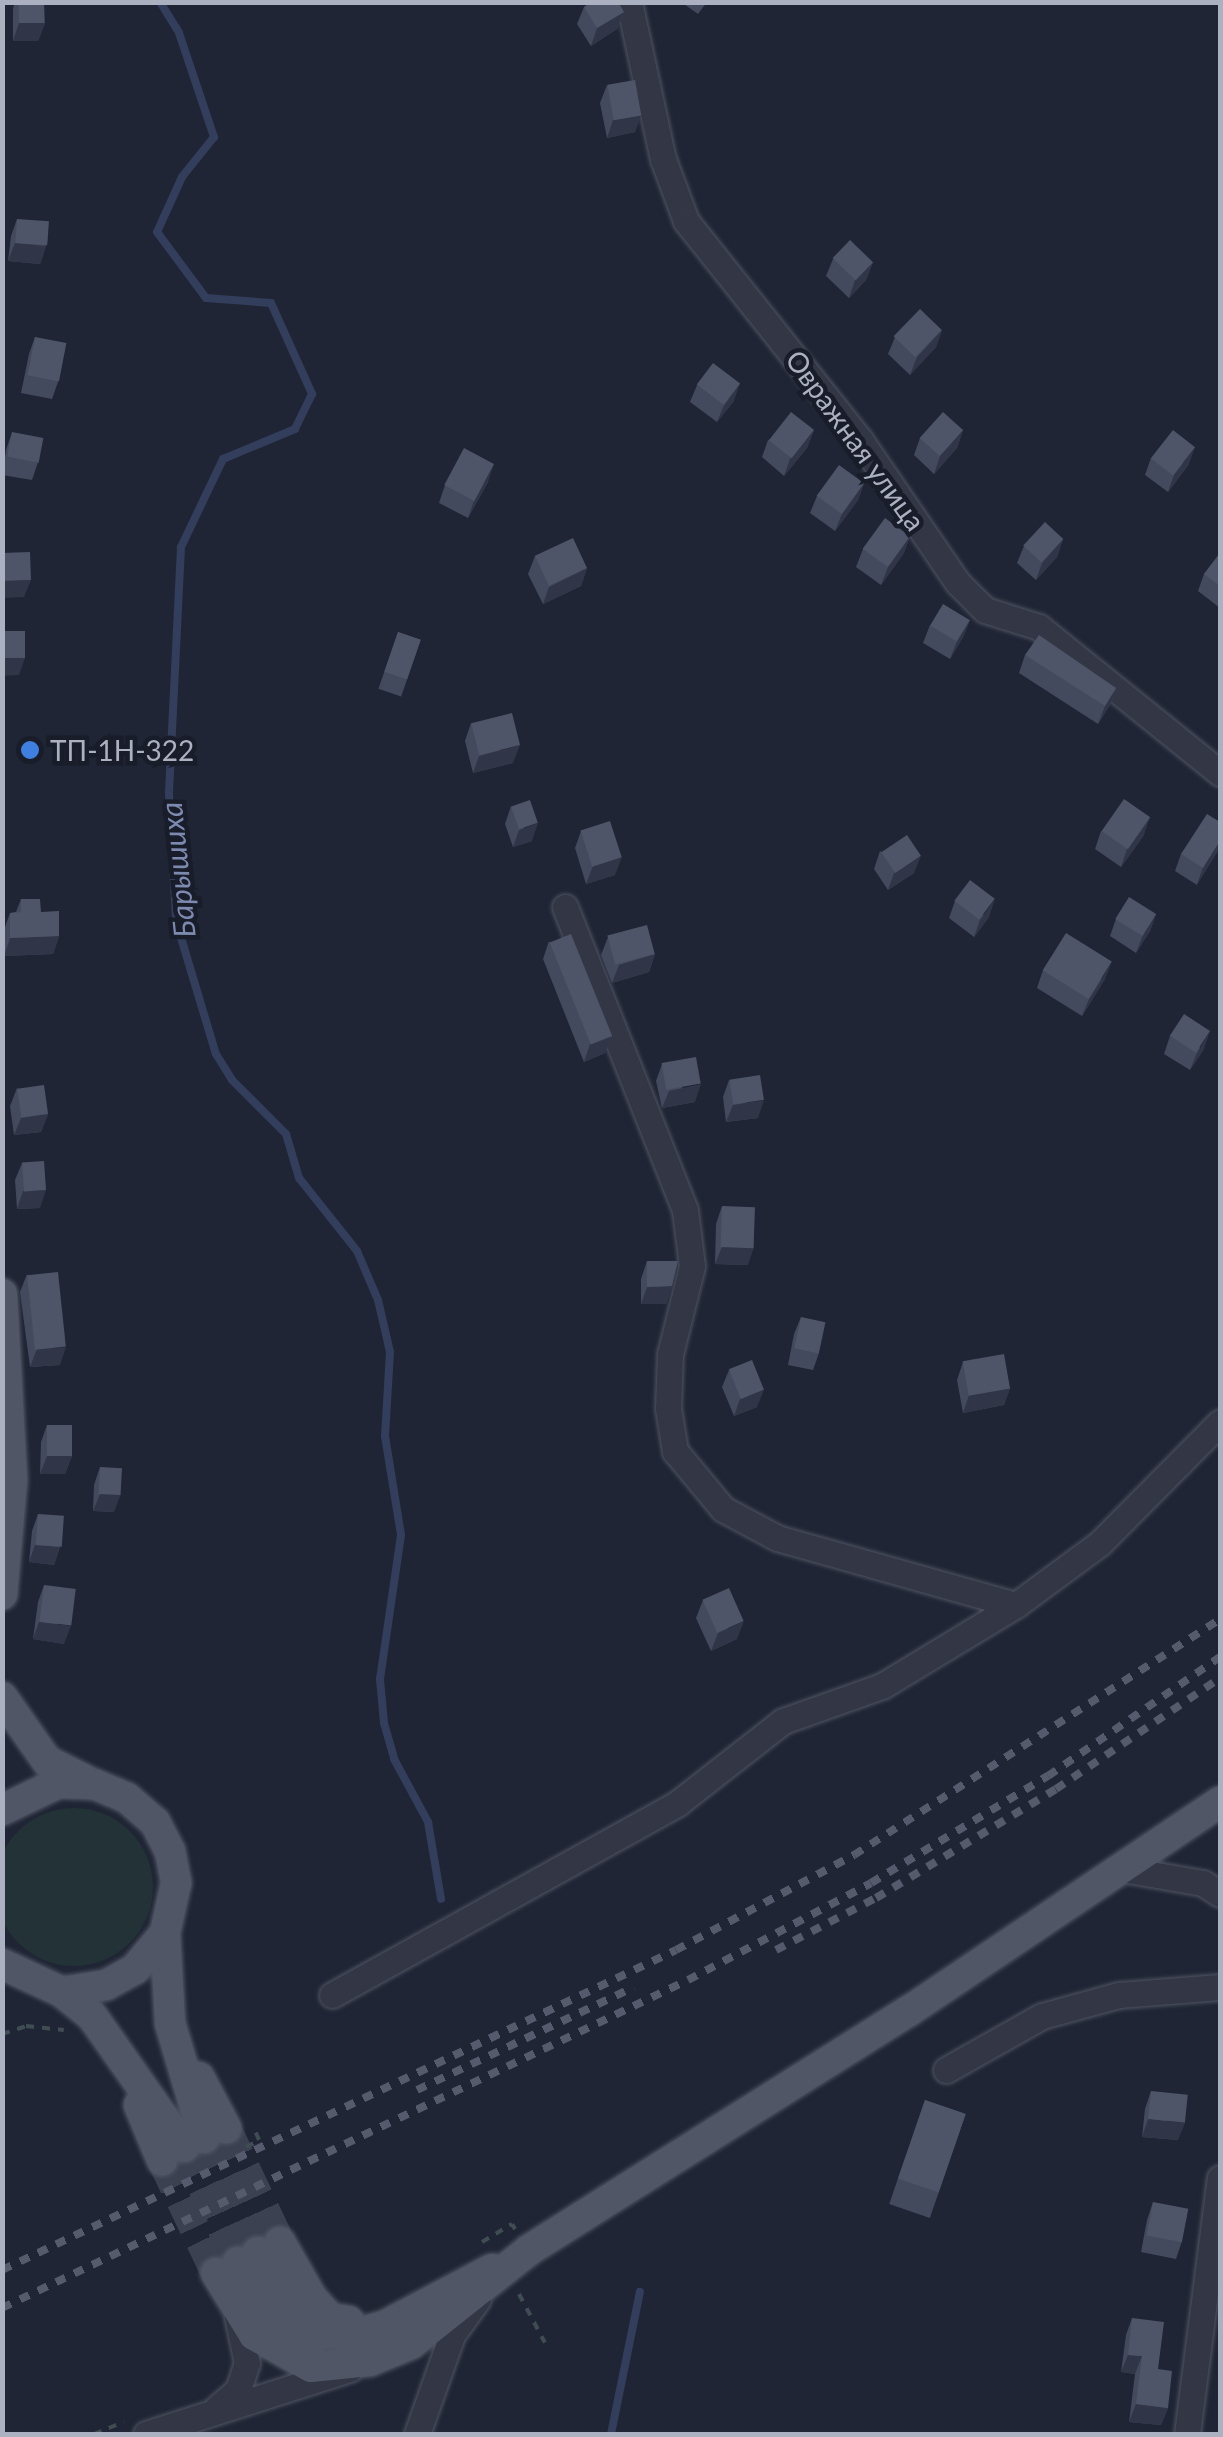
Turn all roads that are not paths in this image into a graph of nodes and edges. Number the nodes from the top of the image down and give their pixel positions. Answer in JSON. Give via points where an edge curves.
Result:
{"nodes":[{"id":1,"x":630,"y":2,"type":"edge"},
{"id":2,"x":1220,"y":773,"type":"edge"},
{"id":3,"x":566,"y":907,"type":"dead end"},
{"id":4,"x":2,"y":1294,"type":"edge"},
{"id":5,"x":1220,"y":1422,"type":"edge"},
{"id":6,"x":7,"y":1481,"type":"edge"},
{"id":7,"x":2,"y":1595,"type":"edge"},
{"id":8,"x":1016,"y":1604,"type":"junction"},
{"id":9,"x":2,"y":1697,"type":"edge"},
{"id":10,"x":94,"y":1784,"type":"junction"},
{"id":11,"x":1220,"y":1802,"type":"edge"},
{"id":12,"x":2,"y":1810,"type":"edge"},
{"id":13,"x":1122,"y":1870,"type":"junction"},
{"id":14,"x":1220,"y":1894,"type":"edge"},
{"id":15,"x":165,"y":1933,"type":"junction"},
{"id":16,"x":2,"y":1964,"type":"edge"},
{"id":17,"x":2,"y":1982,"type":"edge"},
{"id":18,"x":1220,"y":1987,"type":"edge"},
{"id":19,"x":52,"y":1989,"type":"junction"},
{"id":20,"x":332,"y":1995,"type":"dead end"},
{"id":21,"x":946,"y":2070,"type":"dead end"},
{"id":22,"x":1220,"y":2178,"type":"edge"},
{"id":23,"x":1219,"y":2205,"type":"edge"},
{"id":24,"x":248,"y":2257,"type":"junction"},
{"id":25,"x":494,"y":2279,"type":"junction"},
{"id":26,"x":235,"y":2310,"type":"junction"},
{"id":27,"x":370,"y":2362,"type":"junction"},
{"id":28,"x":213,"y":2411,"type":"junction"},
{"id":29,"x":137,"y":2428,"type":"edge"},
{"id":30,"x":417,"y":2434,"type":"edge"},
{"id":31,"x":1186,"y":2434,"type":"edge"}],
"edges":[{"from":1,"to":2,"type":"street","name":"Овражная улица","via":[[663,159],[686,221],[860,440],[958,583],[985,610],[1039,627]]},
{"from":3,"to":8,"type":"street","via":[[685,1210],[692,1266],[670,1354],[675,1451],[723,1509],[778,1538]]},
{"from":4,"to":6,"type":"main road"},
{"from":5,"to":8,"type":"street","via":[[1100,1543]]},
{"from":6,"to":7,"type":"main road"},
{"from":8,"to":20,"type":"street","via":[[882,1686],[783,1722],[678,1803]]},
{"from":9,"to":10,"type":"main road","via":[[47,1761]]},
{"from":10,"to":12,"type":"main road","via":[[58,1783]]},
{"from":10,"to":15,"type":"main road","via":[[128,1798],[154,1822],[170,1851],[176,1884]]},
{"from":11,"to":13,"type":"main road"},
{"from":13,"to":14,"type":"street","via":[[1190,1880]]},
{"from":13,"to":25,"type":"main road"},
{"from":15,"to":19,"type":"main road","via":[[120,1978]]},
{"from":15,"to":19,"type":"main road","via":[[170,2023],[194,2143],[92,2016]]},
{"from":16,"to":19,"type":"main road"},
{"from":17,"to":19,"type":"main road"},
{"from":18,"to":21,"type":"street","via":[[1120,1995],[1042,2016]]},
{"from":22,"to":23,"type":"street"},
{"from":23,"to":31,"type":"street"},
{"from":24,"to":25,"type":"main road","via":[[296,2276],[330,2318],[386,2314]]},
{"from":24,"to":25,"type":"main road","via":[[272,2322],[312,2344],[353,2349],[406,2332]]},
{"from":24,"to":26,"type":"main road"},
{"from":25,"to":27,"type":"main road","via":[[411,2344]]},
{"from":25,"to":30,"type":"street","via":[[452,2335]]},
{"from":26,"to":27,"type":"main road","via":[[254,2334],[311,2367]]},
{"from":26,"to":28,"type":"street","via":[[247,2363],[238,2390]]},
{"from":27,"to":28,"type":"street"},
{"from":28,"to":29,"type":"street"}]}
